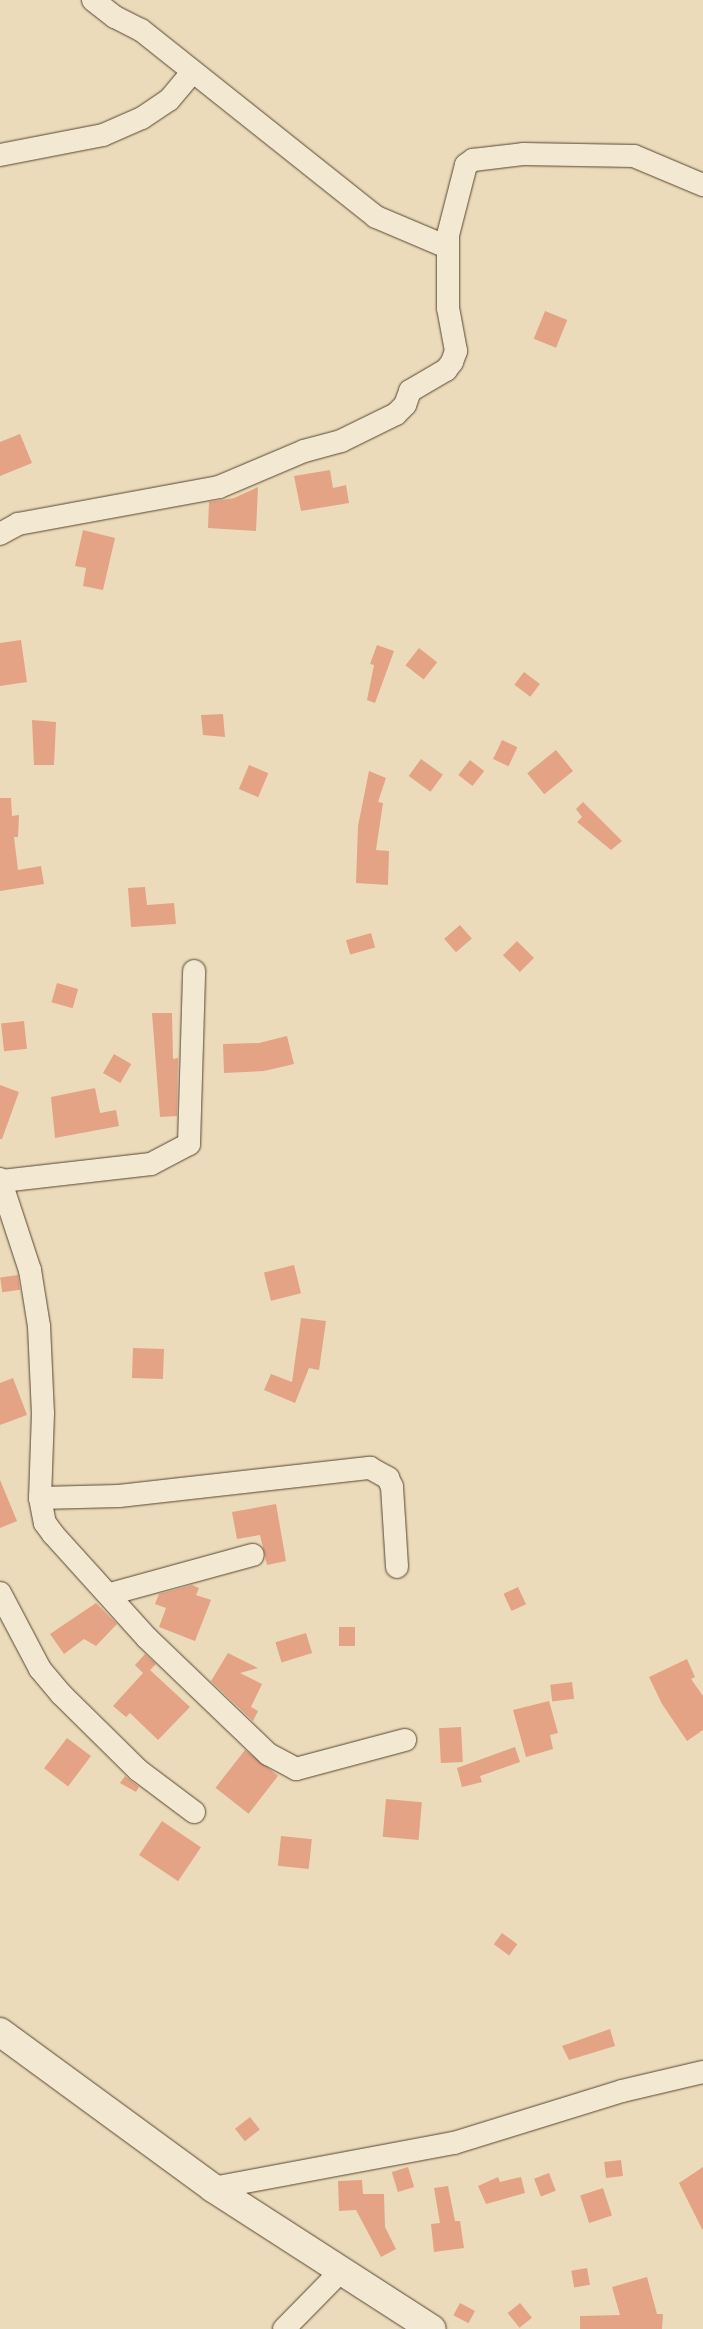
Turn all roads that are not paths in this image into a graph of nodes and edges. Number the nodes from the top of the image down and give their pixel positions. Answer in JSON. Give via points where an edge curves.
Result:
{"nodes":[{"id":1,"x":92,"y":0,"type":"edge"},
{"id":2,"x":192,"y":73,"type":"junction"},
{"id":3,"x":0,"y":155,"type":"edge"},
{"id":4,"x":703,"y":185,"type":"edge"},
{"id":5,"x":447,"y":247,"type":"junction"},
{"id":6,"x":0,"y":534,"type":"edge"},
{"id":7,"x":194,"y":971,"type":"dead end"},
{"id":8,"x":1,"y":1180,"type":"edge"},
{"id":9,"x":40,"y":1498,"type":"junction"},
{"id":10,"x":252,"y":1555,"type":"dead end"},
{"id":11,"x":397,"y":1568,"type":"dead end"},
{"id":12,"x":0,"y":1593,"type":"edge"},
{"id":13,"x":110,"y":1594,"type":"junction"},
{"id":14,"x":405,"y":1740,"type":"dead end"},
{"id":15,"x":194,"y":1812,"type":"dead end"},
{"id":16,"x":0,"y":2032,"type":"edge"},
{"id":17,"x":703,"y":2072,"type":"edge"},
{"id":18,"x":213,"y":2188,"type":"junction"},
{"id":19,"x":340,"y":2272,"type":"junction"},
{"id":20,"x":284,"y":2329,"type":"edge"},
{"id":21,"x":432,"y":2329,"type":"edge"}],
"edges":[{"from":1,"to":2,"type":"street","via":[[141,30]]},
{"from":2,"to":3,"type":"street","via":[[169,100],[142,118],[102,135]]},
{"from":2,"to":5,"type":"street","via":[[217,88],[376,217]]},
{"from":4,"to":5,"type":"street","via":[[634,156],[485,156],[466,165],[453,207]]},
{"from":5,"to":6,"type":"street","via":[[448,308],[456,351],[446,370],[410,391],[405,405],[396,414],[341,441],[218,487],[18,524]]},
{"from":7,"to":8,"type":"street","via":[[189,1144],[151,1164]]},
{"from":8,"to":9,"type":"street","via":[[30,1270],[39,1326],[43,1413]]},
{"from":9,"to":11,"type":"street","via":[[119,1496],[370,1468],[388,1478],[392,1487]]},
{"from":9,"to":13,"type":"street","via":[[45,1523],[53,1534]]},
{"from":10,"to":13,"type":"street"},
{"from":12,"to":15,"type":"street","via":[[40,1668],[61,1694],[138,1770]]},
{"from":13,"to":14,"type":"street","via":[[198,1689],[268,1754],[286,1765],[296,1769],[311,1766]]},
{"from":16,"to":18,"type":"street"},
{"from":17,"to":18,"type":"street","via":[[622,2091],[454,2143]]},
{"from":18,"to":19,"type":"street"},
{"from":19,"to":20,"type":"street"},
{"from":19,"to":21,"type":"street"}]}
